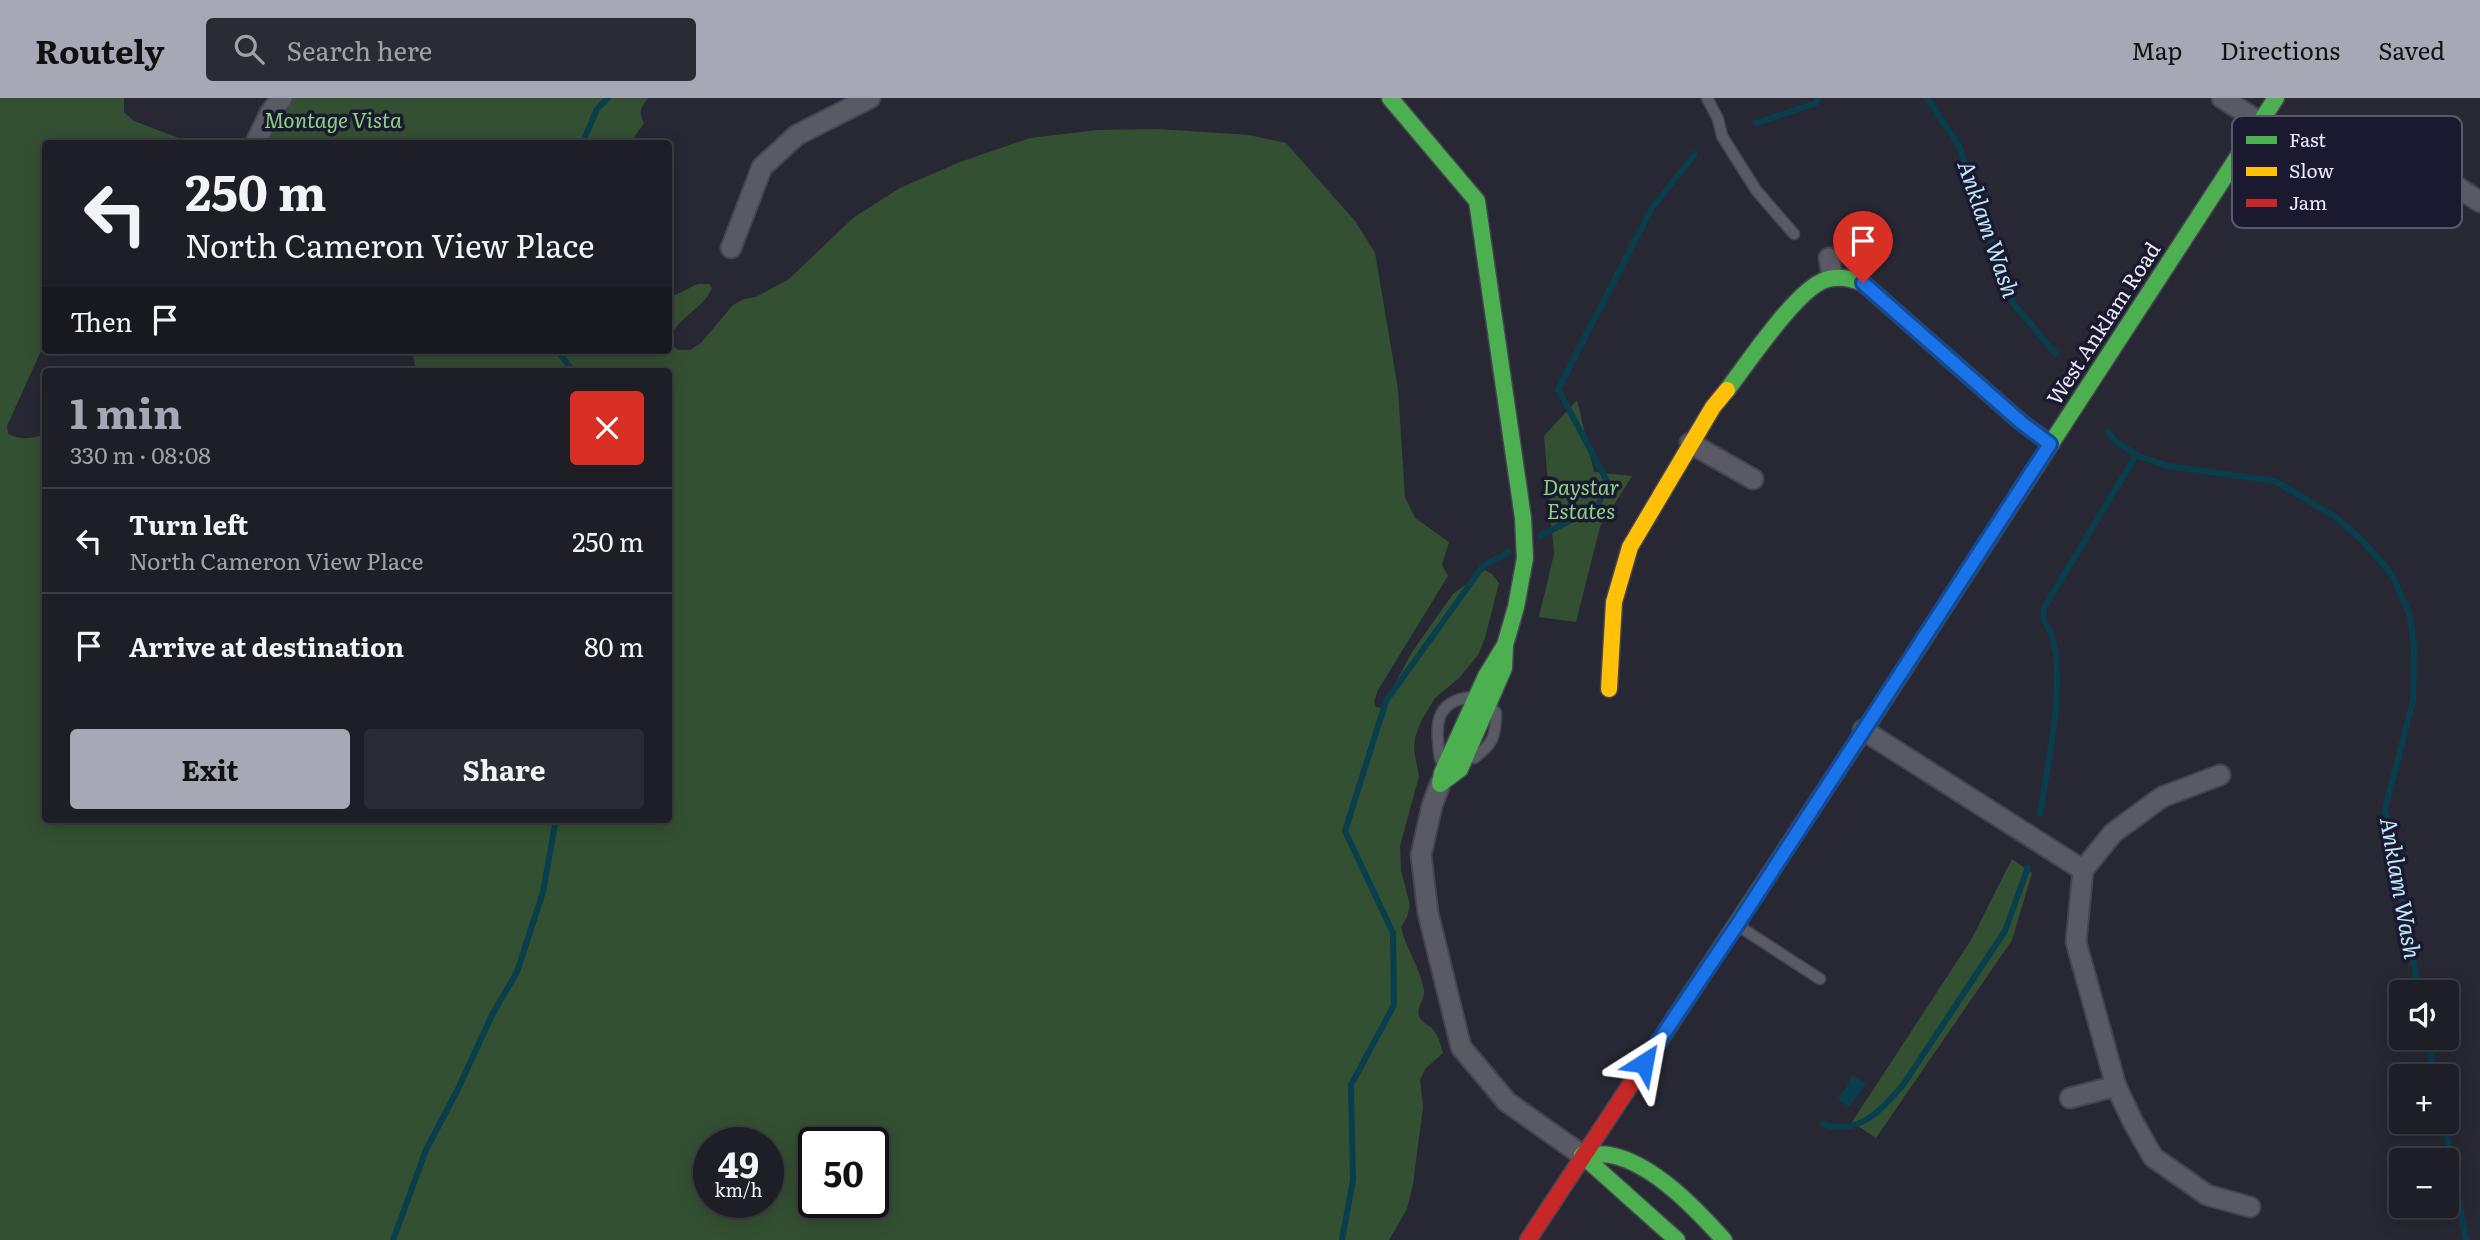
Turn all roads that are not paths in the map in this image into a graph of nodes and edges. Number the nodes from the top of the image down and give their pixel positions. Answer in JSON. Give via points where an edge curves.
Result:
{"nodes":[{"id":1,"x":282,"y":98,"type":"edge"},
{"id":2,"x":870,"y":98,"type":"edge"},
{"id":3,"x":1390,"y":98,"type":"edge"},
{"id":4,"x":1707,"y":98,"type":"edge"},
{"id":5,"x":2222,"y":98,"type":"edge"},
{"id":6,"x":2276,"y":98,"type":"edge"},
{"id":7,"x":2250,"y":116,"type":"edge"},
{"id":8,"x":2264,"y":116,"type":"edge"},
{"id":9,"x":257,"y":140,"type":"edge"},
{"id":10,"x":2232,"y":165,"type":"edge"},
{"id":11,"x":2462,"y":190,"type":"edge"},
{"id":12,"x":2480,"y":202,"type":"edge"},
{"id":13,"x":1794,"y":234,"type":"dead end"},
{"id":14,"x":731,"y":248,"type":"dead end"},
{"id":15,"x":1690,"y":443,"type":"junction"},
{"id":16,"x":2050,"y":444,"type":"junction"},
{"id":17,"x":1753,"y":480,"type":"dead end"},
{"id":18,"x":1609,"y":689,"type":"dead end"},
{"id":19,"x":1483,"y":700,"type":"junction"},
{"id":20,"x":1863,"y":730,"type":"junction"},
{"id":21,"x":2220,"y":775,"type":"dead end"},
{"id":22,"x":1441,"y":779,"type":"junction"},
{"id":23,"x":2083,"y":870,"type":"junction"},
{"id":24,"x":1737,"y":925,"type":"junction"},
{"id":25,"x":1820,"y":979,"type":"dead end"},
{"id":26,"x":2116,"y":1086,"type":"junction"},
{"id":27,"x":2070,"y":1098,"type":"dead end"},
{"id":28,"x":1582,"y":1155,"type":"junction"},
{"id":29,"x":2250,"y":1207,"type":"dead end"},
{"id":30,"x":1528,"y":1240,"type":"edge"},
{"id":31,"x":1677,"y":1240,"type":"edge"},
{"id":32,"x":1724,"y":1240,"type":"edge"}],
"edges":[{"from":1,"to":9,"type":"street"},
{"from":2,"to":14,"type":"street","via":[[797,135],[762,167]]},
{"from":3,"to":19,"type":"street","via":[[1477,201],[1525,558],[1505,645],[1489,670]]},
{"from":4,"to":13,"type":"lane","via":[[1722,136],[1756,190]]},
{"from":5,"to":7,"type":"street"},
{"from":6,"to":8,"type":"street","name":"West Anklam Road"},
{"from":10,"to":16,"type":"street","name":"West Anklam Road"},
{"from":11,"to":12,"type":"street"},
{"from":15,"to":16,"type":"street","via":[[1802,293],[1831,267],[1863,283]]},
{"from":15,"to":17,"type":"street"},
{"from":15,"to":18,"type":"street","via":[[1640,527],[1621,570],[1614,602]]},
{"from":16,"to":20,"type":"street","name":"West Anklam Road"},
{"from":19,"to":22,"type":"street"},
{"from":19,"to":22,"type":"street","via":[[1460,769]]},
{"from":19,"to":22,"type":"lane","via":[[1460,698],[1437,719]]},
{"from":20,"to":23,"type":"street"},
{"from":20,"to":24,"type":"street","name":"West Anklam Road"},
{"from":21,"to":23,"type":"street","via":[[2162,797],[2113,833]]},
{"from":22,"to":28,"type":"street","via":[[1421,855],[1428,913],[1461,1047],[1507,1102]]},
{"from":23,"to":26,"type":"street","via":[[2076,942]]},
{"from":24,"to":25,"type":"lane"},
{"from":24,"to":28,"type":"street","name":"West Anklam Road"},
{"from":26,"to":27,"type":"street"},
{"from":26,"to":29,"type":"street","via":[[2153,1157],[2207,1195]]},
{"from":28,"to":30,"type":"street","name":"West Anklam Road"},
{"from":28,"to":31,"type":"street","via":[[1602,1178]]},
{"from":28,"to":32,"type":"street","via":[[1612,1154],[1633,1165],[1662,1183]]}]}
